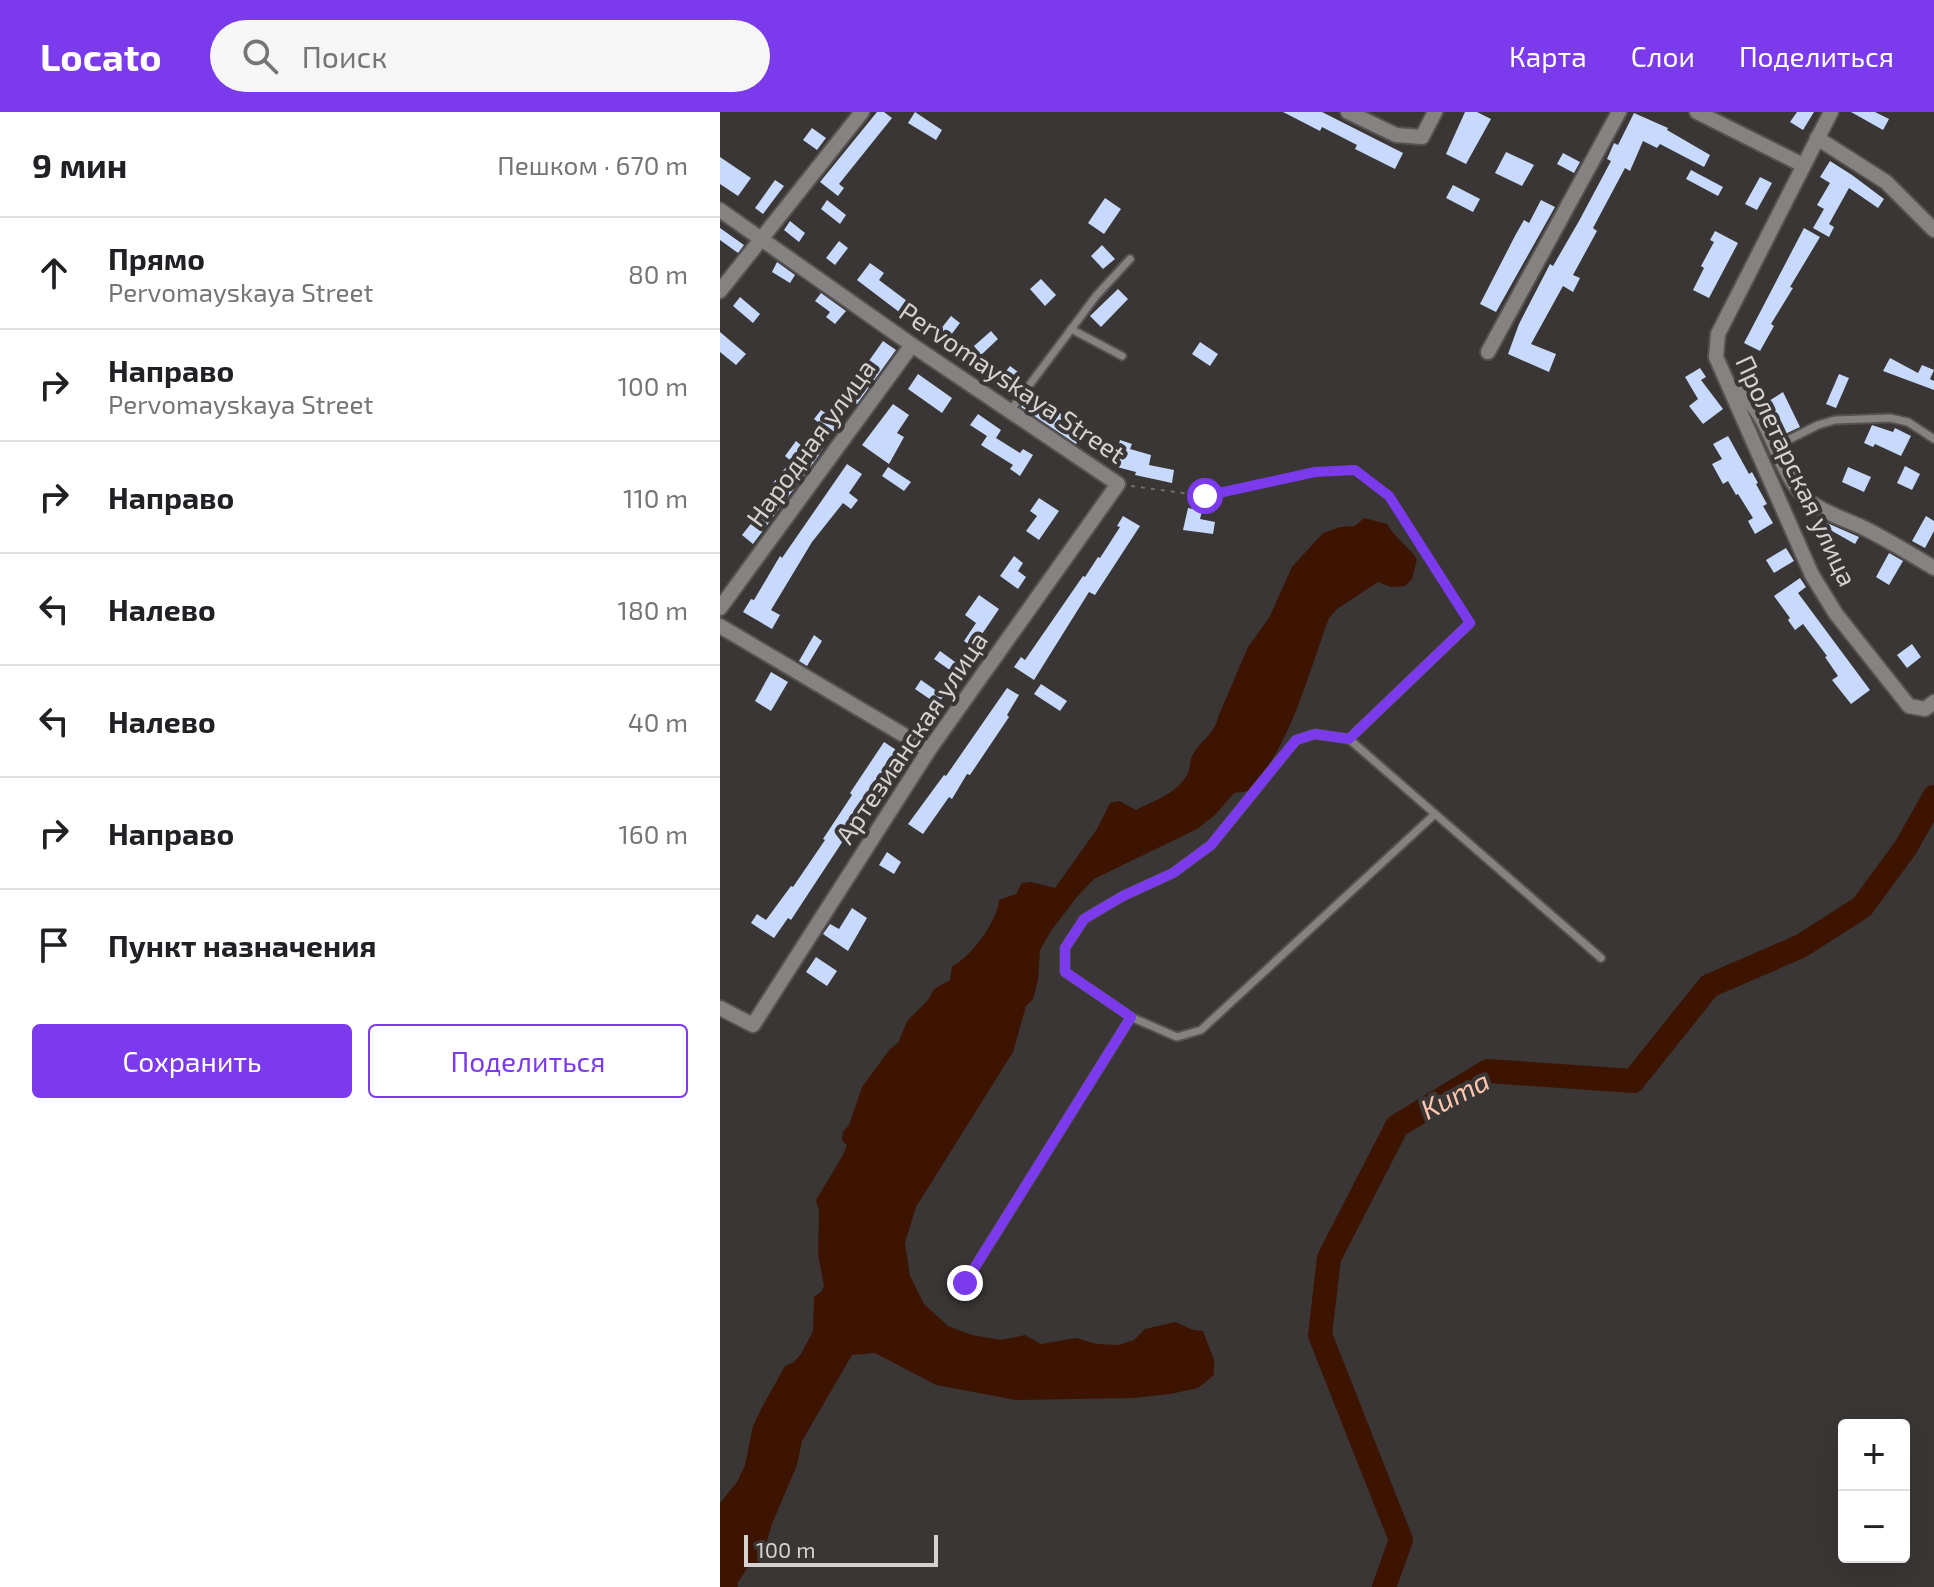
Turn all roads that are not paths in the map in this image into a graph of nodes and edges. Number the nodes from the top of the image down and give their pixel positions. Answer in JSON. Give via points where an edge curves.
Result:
{"nodes":[{"id":1,"x":862,"y":112,"type":"edge"},
{"id":2,"x":1348,"y":112,"type":"edge"},
{"id":3,"x":1435,"y":112,"type":"edge"},
{"id":4,"x":1619,"y":112,"type":"edge"},
{"id":5,"x":1697,"y":112,"type":"edge"},
{"id":6,"x":1831,"y":112,"type":"edge"},
{"id":7,"x":1817,"y":138,"type":"junction"},
{"id":8,"x":1803,"y":165,"type":"junction"},
{"id":9,"x":720,"y":210,"type":"edge"},
{"id":10,"x":1934,"y":230,"type":"edge"},
{"id":11,"x":763,"y":240,"type":"junction"},
{"id":12,"x":1130,"y":259,"type":"dead end"},
{"id":13,"x":720,"y":291,"type":"edge"},
{"id":14,"x":1071,"y":329,"type":"junction"},
{"id":15,"x":912,"y":345,"type":"junction"},
{"id":16,"x":1488,"y":352,"type":"dead end"},
{"id":17,"x":1122,"y":356,"type":"dead end"},
{"id":18,"x":1728,"y":384,"type":"junction"},
{"id":19,"x":1010,"y":411,"type":"junction"},
{"id":20,"x":1934,"y":439,"type":"edge"},
{"id":21,"x":1776,"y":446,"type":"junction"},
{"id":22,"x":1118,"y":484,"type":"joint"},
{"id":23,"x":1934,"y":568,"type":"edge"},
{"id":24,"x":720,"y":608,"type":"edge"},
{"id":25,"x":1470,"y":623,"type":"road end"},
{"id":26,"x":720,"y":626,"type":"edge"},
{"id":27,"x":1934,"y":702,"type":"edge"},
{"id":28,"x":1349,"y":739,"type":"junction"},
{"id":29,"x":929,"y":750,"type":"junction"},
{"id":30,"x":1435,"y":814,"type":"junction"},
{"id":31,"x":1601,"y":958,"type":"dead end"},
{"id":32,"x":720,"y":1008,"type":"edge"},
{"id":33,"x":1131,"y":1017,"type":"junction"},
{"id":34,"x":965,"y":1283,"type":"dead end"}],
"edges":[{"from":1,"to":11,"type":"street"},
{"from":2,"to":3,"type":"street","via":[[1396,135],[1422,137]]},
{"from":4,"to":16,"type":"street"},
{"from":5,"to":8,"type":"street"},
{"from":6,"to":7,"type":"street","name":"Пролетарская улица"},
{"from":7,"to":8,"type":"street","name":"Пролетарская улица"},
{"from":7,"to":10,"type":"street","via":[[1886,182]]},
{"from":8,"to":18,"type":"street","name":"Пролетарская улица","via":[[1718,334],[1716,357]]},
{"from":9,"to":11,"type":"street","name":"Pervomayskaya Street"},
{"from":11,"to":13,"type":"street"},
{"from":11,"to":15,"type":"street","name":"Pervomayskaya Street"},
{"from":12,"to":14,"type":"lane"},
{"from":14,"to":17,"type":"lane"},
{"from":14,"to":19,"type":"lane"},
{"from":15,"to":19,"type":"street","name":"Pervomayskaya Street"},
{"from":15,"to":24,"type":"street","name":"Народная улица"},
{"from":18,"to":21,"type":"street","via":[[1749,402]]},
{"from":18,"to":27,"type":"street","name":"Пролетарская улица","via":[[1812,575],[1836,614],[1909,706],[1925,709]]},
{"from":19,"to":22,"type":"street","name":"Pervomayskaya Street"},
{"from":20,"to":21,"type":"lane","via":[[1908,422],[1890,418],[1835,420]]},
{"from":21,"to":23,"type":"street","via":[[1809,501]]},
{"from":22,"to":29,"type":"street","name":"Артезианская улица"},
{"from":25,"to":28,"type":"lane"},
{"from":26,"to":29,"type":"street"},
{"from":28,"to":30,"type":"lane"},
{"from":28,"to":33,"type":"lane","via":[[1315,734],[1296,740],[1211,845],[1173,873],[1084,919],[1065,948],[1065,972]]},
{"from":29,"to":32,"type":"street","name":"Артезианская улица","via":[[753,1025]]},
{"from":30,"to":31,"type":"lane"},
{"from":30,"to":33,"type":"lane","via":[[1201,1030],[1177,1037]]},
{"from":33,"to":34,"type":"lane"}]}
